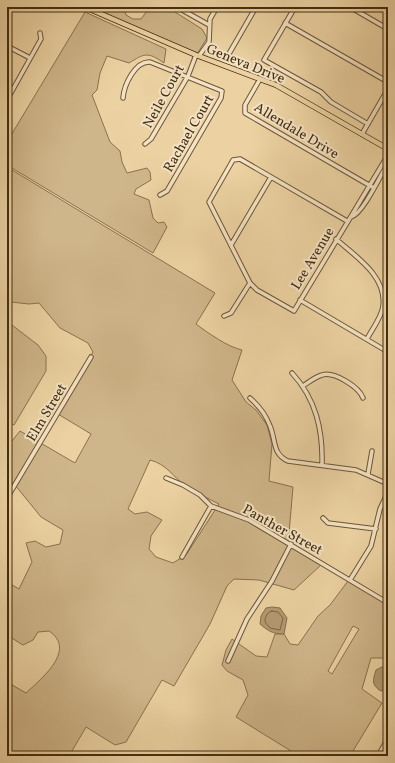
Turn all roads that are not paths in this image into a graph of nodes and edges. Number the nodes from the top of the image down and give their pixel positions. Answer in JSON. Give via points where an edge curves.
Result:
{"nodes":[{"id":1,"x":178,"y":7,"type":"edge"},
{"id":2,"x":217,"y":7,"type":"edge"},
{"id":3,"x":256,"y":7,"type":"edge"},
{"id":4,"x":295,"y":7,"type":"edge"},
{"id":5,"x":350,"y":7,"type":"edge"},
{"id":6,"x":89,"y":8,"type":"edge"},
{"id":7,"x":285,"y":23,"type":"junction"},
{"id":8,"x":209,"y":25,"type":"junction"},
{"id":9,"x":388,"y":29,"type":"edge"},
{"id":10,"x":40,"y":33,"type":"dead end"},
{"id":11,"x":7,"y":46,"type":"edge"},
{"id":12,"x":230,"y":52,"type":"dead end"},
{"id":13,"x":198,"y":56,"type":"junction"},
{"id":14,"x":30,"y":58,"type":"junction"},
{"id":15,"x":188,"y":76,"type":"junction"},
{"id":16,"x":260,"y":79,"type":"junction"},
{"id":17,"x":388,"y":82,"type":"edge"},
{"id":18,"x":388,"y":89,"type":"edge"},
{"id":19,"x":8,"y":98,"type":"edge"},
{"id":20,"x":123,"y":98,"type":"dead end"},
{"id":21,"x":368,"y":124,"type":"junction"},
{"id":22,"x":362,"y":134,"type":"junction"},
{"id":23,"x":145,"y":144,"type":"dead end"},
{"id":24,"x":388,"y":149,"type":"edge"},
{"id":25,"x":388,"y":155,"type":"edge"},
{"id":26,"x":388,"y":163,"type":"edge"},
{"id":27,"x":271,"y":177,"type":"junction"},
{"id":28,"x":372,"y":187,"type":"junction"},
{"id":29,"x":160,"y":195,"type":"dead end"},
{"id":30,"x":347,"y":221,"type":"junction"},
{"id":31,"x":336,"y":239,"type":"junction"},
{"id":32,"x":231,"y":245,"type":"junction"},
{"id":33,"x":250,"y":283,"type":"junction"},
{"id":34,"x":300,"y":300,"type":"junction"},
{"id":35,"x":224,"y":316,"type":"dead end"},
{"id":36,"x":366,"y":339,"type":"junction"},
{"id":37,"x":388,"y":352,"type":"edge"},
{"id":38,"x":91,"y":358,"type":"dead end"},
{"id":39,"x":292,"y":373,"type":"dead end"},
{"id":40,"x":303,"y":386,"type":"junction"},
{"id":41,"x":250,"y":398,"type":"dead end"},
{"id":42,"x":363,"y":398,"type":"dead end"},
{"id":43,"x":372,"y":451,"type":"dead end"},
{"id":44,"x":322,"y":465,"type":"junction"},
{"id":45,"x":368,"y":474,"type":"junction"},
{"id":46,"x":166,"y":478,"type":"dead end"},
{"id":47,"x":388,"y":484,"type":"edge"},
{"id":48,"x":388,"y":492,"type":"edge"},
{"id":49,"x":7,"y":498,"type":"edge"},
{"id":50,"x":211,"y":506,"type":"junction"},
{"id":51,"x":323,"y":518,"type":"dead end"},
{"id":52,"x":376,"y":529,"type":"junction"},
{"id":53,"x":291,"y":544,"type":"junction"},
{"id":54,"x":182,"y":557,"type":"dead end"},
{"id":55,"x":350,"y":580,"type":"junction"},
{"id":56,"x":388,"y":603,"type":"edge"},
{"id":57,"x":228,"y":661,"type":"dead end"},
{"id":58,"x":388,"y":738,"type":"edge"},
{"id":59,"x":378,"y":756,"type":"edge"}],
"edges":[{"from":1,"to":8,"type":"street"},
{"from":2,"to":8,"type":"street","name":"Neile Court"},
{"from":3,"to":12,"type":"street"},
{"from":4,"to":7,"type":"street"},
{"from":5,"to":9,"type":"street"},
{"from":6,"to":13,"type":"main road","name":"Geneva Drive"},
{"from":7,"to":17,"type":"street"},
{"from":7,"to":21,"type":"street","via":[[264,60],[321,92],[331,102]]},
{"from":8,"to":13,"type":"street","name":"Neile Court","via":[[209,42]]},
{"from":10,"to":14,"type":"street","via":[[41,39]]},
{"from":11,"to":14,"type":"street"},
{"from":13,"to":15,"type":"street","name":"Neile Court"},
{"from":13,"to":16,"type":"main road","name":"Geneva Drive"},
{"from":14,"to":19,"type":"street"},
{"from":15,"to":20,"type":"street","via":[[145,61],[135,70],[124,90]]},
{"from":15,"to":23,"type":"street","name":"Neile Court","via":[[151,139]]},
{"from":15,"to":29,"type":"street","name":"Rachael Court","via":[[219,88],[223,94],[166,191]]},
{"from":16,"to":22,"type":"main road","name":"Geneva Drive","via":[[291,93]]},
{"from":16,"to":28,"type":"street","name":"Allendale Drive","via":[[245,105],[245,113]]},
{"from":18,"to":21,"type":"street"},
{"from":21,"to":22,"type":"street"},
{"from":22,"to":24,"type":"main road","name":"Geneva Drive"},
{"from":25,"to":28,"type":"street","name":"Lee Avenue"},
{"from":26,"to":28,"type":"street","name":"Lee Avenue"},
{"from":27,"to":30,"type":"street"},
{"from":27,"to":32,"type":"street"},
{"from":27,"to":32,"type":"street","via":[[240,159],[233,160],[209,202]]},
{"from":28,"to":30,"type":"street","name":"Lee Avenue"},
{"from":30,"to":31,"type":"street","name":"Lee Avenue"},
{"from":31,"to":34,"type":"street","name":"Lee Avenue"},
{"from":31,"to":36,"type":"street","via":[[374,274],[382,291],[384,305]]},
{"from":32,"to":33,"type":"street"},
{"from":33,"to":34,"type":"street","name":"Lee Avenue","via":[[257,290],[294,311]]},
{"from":33,"to":35,"type":"street","via":[[231,313]]},
{"from":34,"to":36,"type":"street"},
{"from":36,"to":37,"type":"street"},
{"from":38,"to":49,"type":"street","name":"Elm Street"},
{"from":39,"to":40,"type":"street"},
{"from":40,"to":42,"type":"street","via":[[321,375],[328,374],[355,387]]},
{"from":40,"to":44,"type":"street","via":[[314,407],[322,433]]},
{"from":41,"to":44,"type":"street","via":[[266,418],[275,448],[281,457]]},
{"from":43,"to":45,"type":"street"},
{"from":44,"to":45,"type":"street"},
{"from":45,"to":47,"type":"street"},
{"from":46,"to":50,"type":"street","name":"Panther Street","via":[[200,495]]},
{"from":48,"to":52,"type":"street","via":[[380,509]]},
{"from":50,"to":53,"type":"street","name":"Panther Street","via":[[249,520]]},
{"from":50,"to":54,"type":"street"},
{"from":51,"to":52,"type":"street","via":[[328,523]]},
{"from":52,"to":55,"type":"street","via":[[371,546]]},
{"from":53,"to":55,"type":"street","name":"Panther Street"},
{"from":53,"to":57,"type":"street","via":[[272,581],[247,619]]},
{"from":55,"to":56,"type":"street","name":"Panther Street"},
{"from":58,"to":59,"type":"street"}]}
